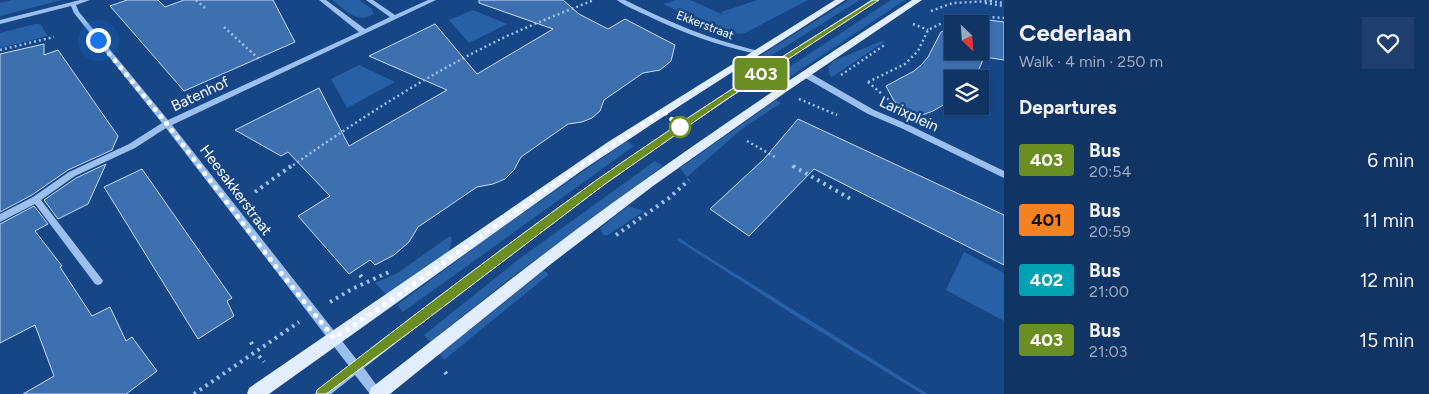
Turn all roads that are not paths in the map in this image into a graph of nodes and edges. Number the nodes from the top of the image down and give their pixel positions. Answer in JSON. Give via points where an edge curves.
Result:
{"nodes":[{"id":1,"x":87,"y":0,"type":"edge"},
{"id":2,"x":322,"y":0,"type":"edge"},
{"id":3,"x":369,"y":0,"type":"edge"},
{"id":4,"x":433,"y":0,"type":"edge"},
{"id":5,"x":620,"y":0,"type":"edge"},
{"id":6,"x":841,"y":0,"type":"edge"},
{"id":7,"x":875,"y":0,"type":"edge"},
{"id":8,"x":918,"y":0,"type":"edge"},
{"id":9,"x":73,"y":4,"type":"junction"},
{"id":10,"x":394,"y":18,"type":"junction"},
{"id":11,"x":0,"y":22,"type":"edge"},
{"id":12,"x":364,"y":32,"type":"junction"},
{"id":13,"x":757,"y":52,"type":"junction"},
{"id":14,"x":805,"y":74,"type":"junction"},
{"id":15,"x":821,"y":85,"type":"joint"},
{"id":16,"x":167,"y":124,"type":"junction"},
{"id":17,"x":1004,"y":175,"type":"edge"},
{"id":18,"x":36,"y":199,"type":"junction"},
{"id":19,"x":0,"y":218,"type":"edge"},
{"id":20,"x":98,"y":281,"type":"dead end"},
{"id":21,"x":334,"y":338,"type":"junction"},
{"id":22,"x":357,"y":366,"type":"junction"},
{"id":23,"x":255,"y":394,"type":"edge"},
{"id":24,"x":322,"y":394,"type":"edge"},
{"id":25,"x":377,"y":394,"type":"edge"}],
"edges":[{"from":1,"to":9,"type":"street"},
{"from":2,"to":12,"type":"street"},
{"from":3,"to":10,"type":"street"},
{"from":4,"to":10,"type":"street","name":"Batenhof"},
{"from":5,"to":13,"type":"street","name":"Ekkerstraat","via":[[669,24],[733,48]]},
{"from":6,"to":13,"type":"main road"},
{"from":7,"to":22,"type":"street","via":[[727,95],[602,182]]},
{"from":8,"to":14,"type":"main road"},
{"from":9,"to":11,"type":"street"},
{"from":9,"to":16,"type":"street","name":"Heesakkerstraat","via":[[76,12]]},
{"from":10,"to":12,"type":"street","name":"Batenhof"},
{"from":12,"to":16,"type":"street","name":"Batenhof"},
{"from":13,"to":21,"type":"main road","via":[[573,171]]},
{"from":14,"to":15,"type":"street","name":"Larixplein"},
{"from":14,"to":25,"type":"main road","via":[[566,245]]},
{"from":15,"to":17,"type":"street","name":"Larixplein"},
{"from":16,"to":18,"type":"street","name":"Batenhof","via":[[132,146],[72,174]]},
{"from":16,"to":21,"type":"street","name":"Heesakkerstraat"},
{"from":18,"to":19,"type":"street","name":"Batenhof"},
{"from":18,"to":20,"type":"street"},
{"from":21,"to":22,"type":"street","name":"Heesakkerstraat"},
{"from":21,"to":23,"type":"main road"},
{"from":22,"to":24,"type":"street"},
{"from":22,"to":25,"type":"street","name":"Heesakkerstraat"}]}
